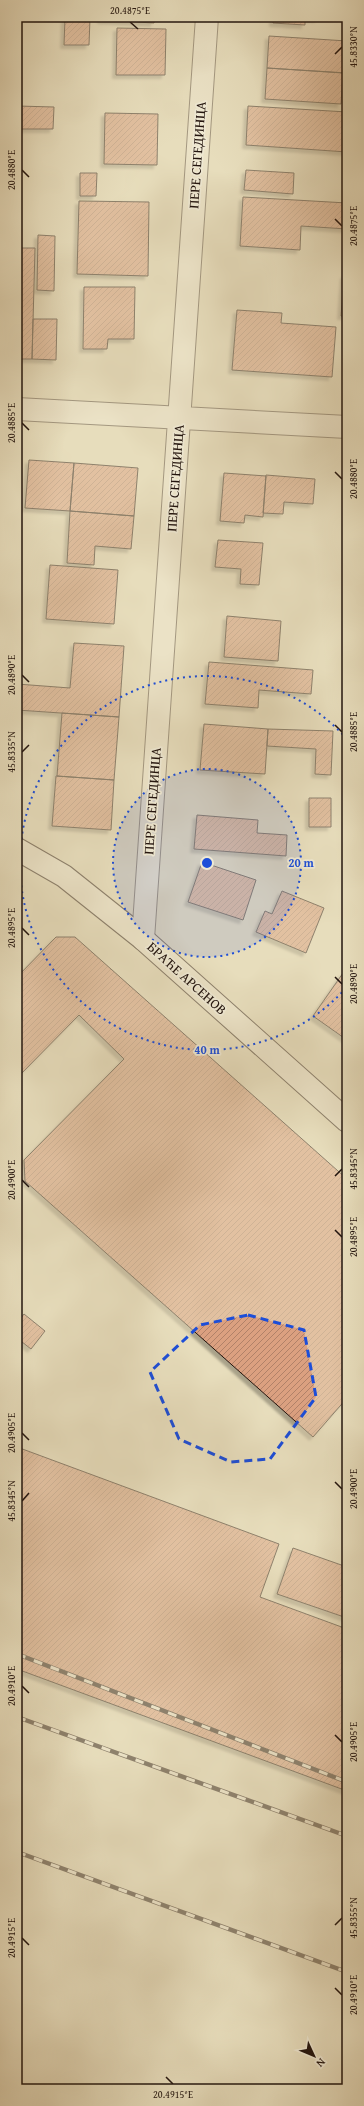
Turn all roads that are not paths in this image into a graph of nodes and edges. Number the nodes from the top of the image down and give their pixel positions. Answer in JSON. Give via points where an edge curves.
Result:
{"nodes":[{"id":1,"x":207,"y":17,"type":"edge"},
{"id":2,"x":17,"y":409,"type":"edge"},
{"id":3,"x":179,"y":419,"type":"junction"},
{"id":4,"x":347,"y":427,"type":"edge"},
{"id":5,"x":17,"y":849,"type":"edge"},
{"id":6,"x":143,"y":939,"type":"junction"},
{"id":7,"x":347,"y":1121,"type":"edge"}],
"edges":[{"from":1,"to":3,"type":"street","name":"ПЕРЕ СЕГЕДИНЦА"},
{"from":2,"to":3,"type":"street"},
{"from":3,"to":4,"type":"street"},
{"from":3,"to":6,"type":"street","name":"ПЕРЕ СЕГЕДИНЦА"},
{"from":5,"to":6,"type":"street","name":"БРАЋЕ АРСЕНОВ","via":[[64,876]]},
{"from":6,"to":7,"type":"street","name":"БРАЋЕ АРСЕНОВ"}]}
